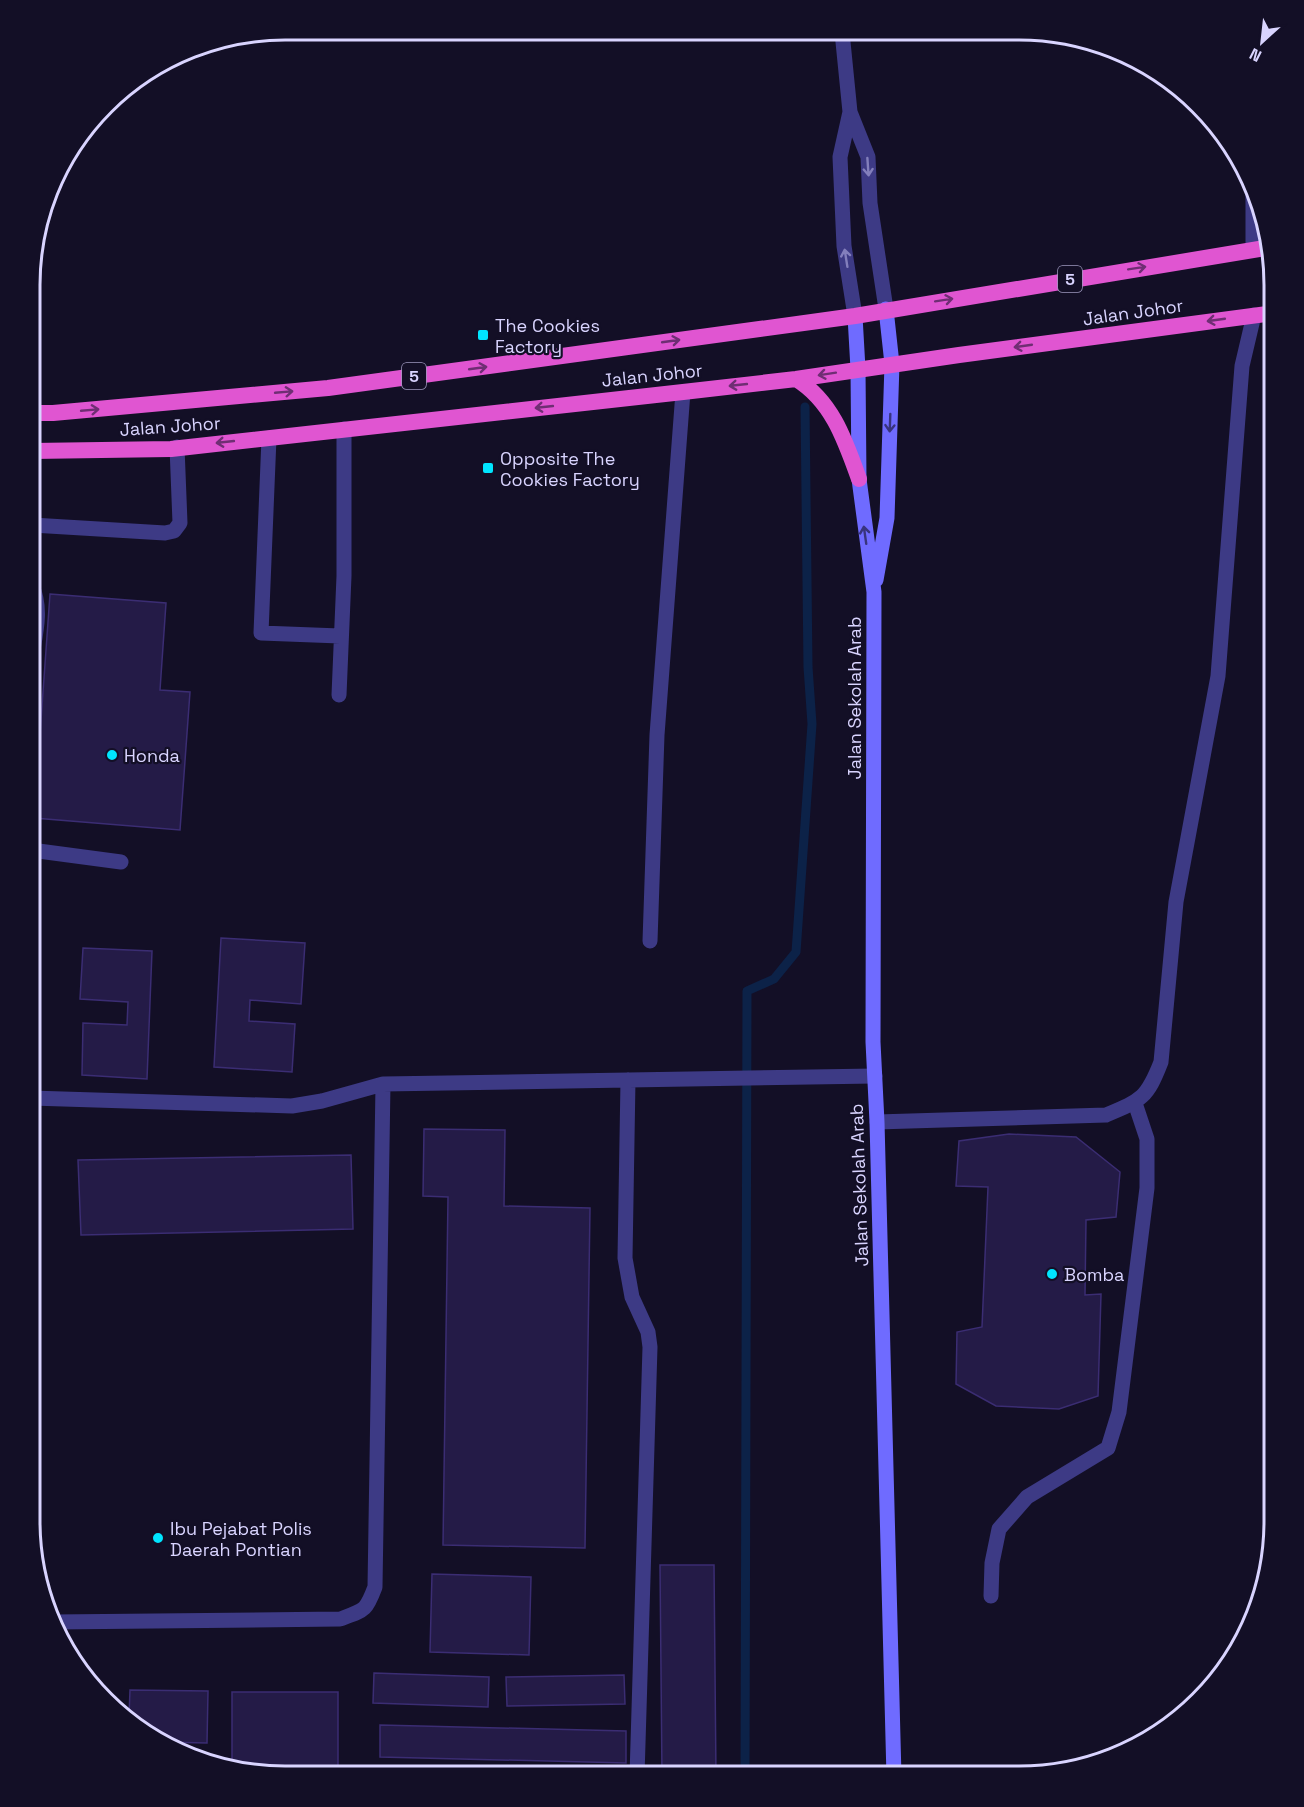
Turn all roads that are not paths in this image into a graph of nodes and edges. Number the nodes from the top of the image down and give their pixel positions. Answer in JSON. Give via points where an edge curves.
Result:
{"nodes":[{"id":1,"x":843,"y":40,"type":"edge"},
{"id":2,"x":850,"y":112,"type":"junction"},
{"id":3,"x":1257,"y":229,"type":"edge"},
{"id":4,"x":1259,"y":248,"type":"edge"},
{"id":5,"x":886,"y":309,"type":"junction"},
{"id":6,"x":1264,"y":314,"type":"edge"},
{"id":7,"x":1254,"y":315,"type":"junction"},
{"id":8,"x":855,"y":316,"type":"junction"},
{"id":9,"x":892,"y":364,"type":"junction"},
{"id":10,"x":858,"y":369,"type":"junction"},
{"id":11,"x":796,"y":379,"type":"junction"},
{"id":12,"x":683,"y":392,"type":"junction"},
{"id":13,"x":40,"y":414,"type":"edge"},
{"id":14,"x":344,"y":429,"type":"junction"},
{"id":15,"x":270,"y":438,"type":"junction"},
{"id":16,"x":177,"y":447,"type":"junction"},
{"id":17,"x":40,"y":452,"type":"edge"},
{"id":18,"x":859,"y":479,"type":"junction"},
{"id":19,"x":40,"y":525,"type":"edge"},
{"id":20,"x":874,"y":592,"type":"junction"},
{"id":21,"x":340,"y":636,"type":"junction"},
{"id":22,"x":339,"y":695,"type":"dead end"},
{"id":23,"x":40,"y":851,"type":"edge"},
{"id":24,"x":121,"y":862,"type":"dead end"},
{"id":25,"x":650,"y":941,"type":"dead end"},
{"id":26,"x":875,"y":1076,"type":"junction"},
{"id":27,"x":628,"y":1080,"type":"junction"},
{"id":28,"x":383,"y":1084,"type":"junction"},
{"id":29,"x":40,"y":1098,"type":"edge"},
{"id":30,"x":1135,"y":1103,"type":"junction"},
{"id":31,"x":877,"y":1122,"type":"junction"},
{"id":32,"x":991,"y":1596,"type":"dead end"},
{"id":33,"x":62,"y":1622,"type":"edge"},
{"id":34,"x":638,"y":1766,"type":"edge"},
{"id":35,"x":894,"y":1766,"type":"edge"}],
"edges":[{"from":1,"to":2,"type":"street"},
{"from":2,"to":5,"type":"street","one_way":true,"via":[[868,157],[870,203]]},
{"from":8,"to":2,"type":"street","one_way":true,"via":[[844,246],[840,157]]},
{"from":3,"to":4,"type":"street"},
{"from":5,"to":4,"type":"highway","name":"Jalan Johor","number":"5","one_way":true},
{"from":5,"to":8,"type":"highway","name":"Jalan Johor","number":"5"},
{"from":5,"to":9,"type":"main road","name":"Jalan Sekolah Arab"},
{"from":6,"to":7,"type":"highway","name":"Jalan Johor"},
{"from":7,"to":9,"type":"highway","name":"Jalan Johor","one_way":true},
{"from":7,"to":30,"type":"street","via":[[1242,366],[1218,676],[1176,902],[1161,1062],[1151,1086]]},
{"from":8,"to":10,"type":"main road","name":"Jalan Sekolah Arab"},
{"from":13,"to":8,"type":"highway","name":"Jalan Johor","number":"5","one_way":true,"via":[[328,388]]},
{"from":9,"to":10,"type":"highway","name":"Jalan Johor"},
{"from":9,"to":20,"type":"main road","name":"Jalan Sekolah Arab","one_way":true,"via":[[887,518]]},
{"from":10,"to":11,"type":"highway","name":"Jalan Johor","one_way":true},
{"from":10,"to":18,"type":"main road","name":"Jalan Sekolah Arab"},
{"from":11,"to":12,"type":"highway","name":"Jalan Johor","one_way":true},
{"from":11,"to":18,"type":"highway","via":[[820,398],[832,415]]},
{"from":12,"to":14,"type":"highway","name":"Jalan Johor","one_way":true},
{"from":12,"to":25,"type":"street","via":[[657,735]]},
{"from":14,"to":15,"type":"highway","name":"Jalan Johor"},
{"from":14,"to":21,"type":"street"},
{"from":15,"to":16,"type":"highway","name":"Jalan Johor","one_way":true},
{"from":15,"to":21,"type":"street","via":[[261,633]]},
{"from":16,"to":17,"type":"highway","name":"Jalan Johor"},
{"from":16,"to":19,"type":"street","via":[[180,523],[174,531]]},
{"from":20,"to":18,"type":"main road","name":"Jalan Sekolah Arab","one_way":true},
{"from":20,"to":26,"type":"main road","name":"Jalan Sekolah Arab"},
{"from":21,"to":22,"type":"street"},
{"from":23,"to":24,"type":"street"},
{"from":26,"to":27,"type":"street"},
{"from":26,"to":31,"type":"main road","name":"Jalan Sekolah Arab"},
{"from":27,"to":28,"type":"street"},
{"from":27,"to":34,"type":"street","via":[[625,1258],[632,1297],[648,1332],[650,1347]]},
{"from":28,"to":29,"type":"street","via":[[292,1106]]},
{"from":28,"to":33,"type":"street","via":[[375,1587],[368,1606],[340,1618]]},
{"from":30,"to":31,"type":"street","via":[[1106,1115]]},
{"from":30,"to":32,"type":"street","via":[[1147,1139],[1147,1188],[1119,1413],[1107,1448],[1028,1497],[999,1529]]},
{"from":31,"to":35,"type":"main road","name":"Jalan Sekolah Arab"}]}
